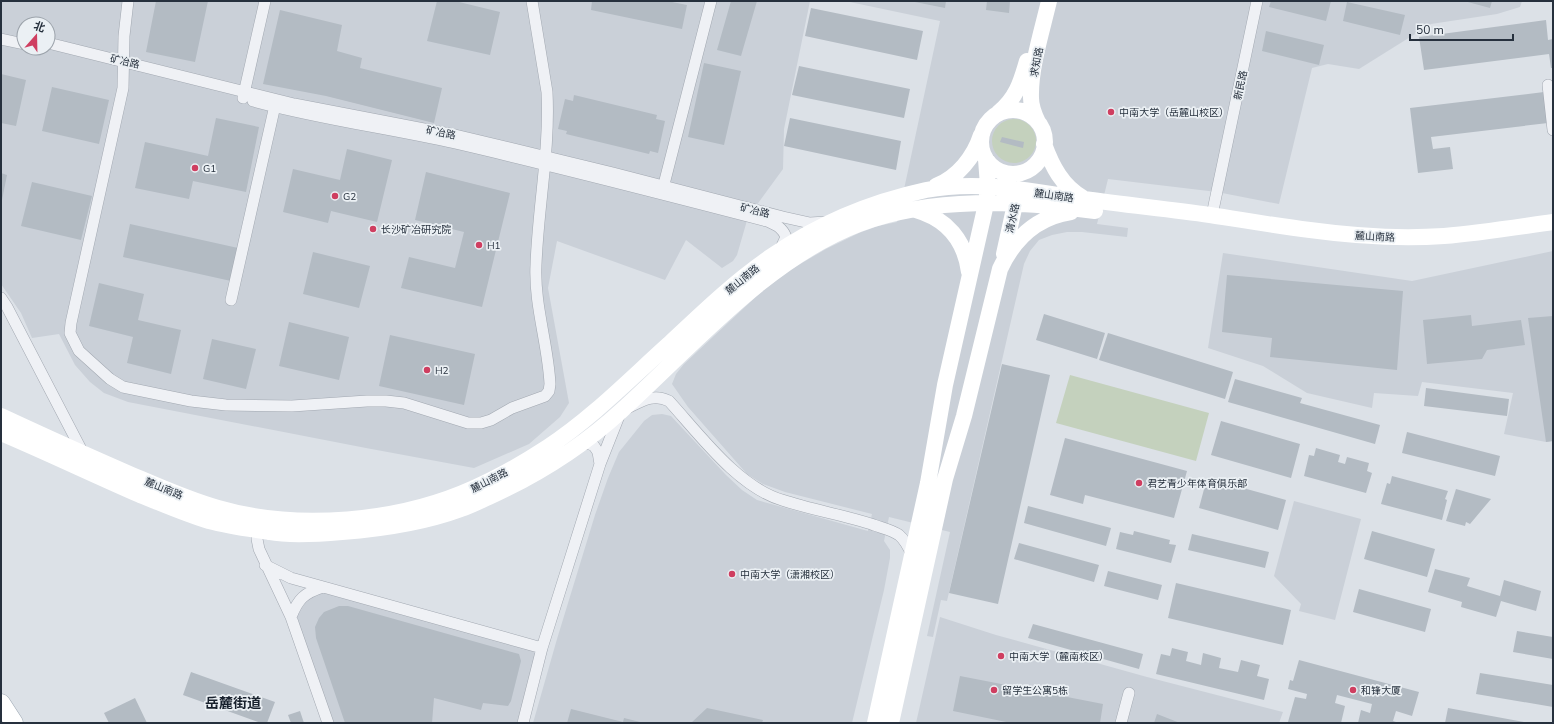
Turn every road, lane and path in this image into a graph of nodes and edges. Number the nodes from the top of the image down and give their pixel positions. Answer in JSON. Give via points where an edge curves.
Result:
{"nodes":[{"id":1,"x":128,"y":1,"type":"edge"},
{"id":2,"x":265,"y":1,"type":"edge"},
{"id":3,"x":532,"y":1,"type":"edge"},
{"id":4,"x":711,"y":1,"type":"edge"},
{"id":5,"x":1040,"y":1,"type":"edge"},
{"id":6,"x":1049,"y":1,"type":"edge"},
{"id":7,"x":1257,"y":1,"type":"edge"},
{"id":8,"x":1,"y":33,"type":"edge"},
{"id":9,"x":16,"y":36,"type":"edge"},
{"id":10,"x":1,"y":39,"type":"edge"},
{"id":11,"x":16,"y":42,"type":"edge"},
{"id":12,"x":56,"y":45,"type":"edge"},
{"id":13,"x":56,"y":51,"type":"edge"},
{"id":14,"x":123,"y":65,"type":"junction"},
{"id":15,"x":1548,"y":85,"type":"dead end"},
{"id":16,"x":244,"y":95,"type":"junction"},
{"id":17,"x":276,"y":103,"type":"junction"},
{"id":18,"x":997,"y":114,"type":"junction"},
{"id":19,"x":1038,"y":122,"type":"junction"},
{"id":20,"x":1553,"y":130,"type":"edge"},
{"id":21,"x":982,"y":133,"type":"junction"},
{"id":22,"x":1044,"y":144,"type":"junction"},
{"id":23,"x":986,"y":159,"type":"junction"},
{"id":24,"x":545,"y":161,"type":"junction"},
{"id":25,"x":1030,"y":169,"type":"junction"},
{"id":26,"x":988,"y":186,"type":"junction"},
{"id":27,"x":663,"y":190,"type":"junction"},
{"id":28,"x":927,"y":190,"type":"junction"},
{"id":29,"x":1017,"y":197,"type":"junction"},
{"id":30,"x":986,"y":204,"type":"junction"},
{"id":31,"x":1086,"y":205,"type":"junction"},
{"id":32,"x":915,"y":210,"type":"junction"},
{"id":33,"x":1212,"y":215,"type":"junction"},
{"id":34,"x":833,"y":222,"type":"junction"},
{"id":35,"x":1553,"y":222,"type":"edge"},
{"id":36,"x":1553,"y":231,"type":"edge"},
{"id":37,"x":780,"y":250,"type":"junction"},
{"id":38,"x":1000,"y":269,"type":"junction"},
{"id":39,"x":969,"y":277,"type":"junction"},
{"id":40,"x":1,"y":298,"type":"edge"},
{"id":41,"x":231,"y":300,"type":"dead end"},
{"id":42,"x":621,"y":411,"type":"junction"},
{"id":43,"x":1,"y":416,"type":"edge"},
{"id":44,"x":1,"y":433,"type":"edge"},
{"id":45,"x":578,"y":446,"type":"junction"},
{"id":46,"x":82,"y":453,"type":"junction"},
{"id":47,"x":600,"y":464,"type":"junction"},
{"id":48,"x":97,"y":476,"type":"junction"},
{"id":49,"x":259,"y":524,"type":"junction"},
{"id":50,"x":912,"y":555,"type":"junction"},
{"id":51,"x":265,"y":565,"type":"junction"},
{"id":52,"x":323,"y":587,"type":"junction"},
{"id":53,"x":292,"y":617,"type":"junction"},
{"id":54,"x":542,"y":648,"type":"junction"},
{"id":55,"x":1129,"y":693,"type":"dead end"},
{"id":56,"x":1,"y":703,"type":"edge"},
{"id":57,"x":14,"y":723,"type":"edge"},
{"id":58,"x":328,"y":723,"type":"edge"},
{"id":59,"x":523,"y":723,"type":"edge"},
{"id":60,"x":875,"y":723,"type":"edge"},
{"id":61,"x":891,"y":723,"type":"edge"},
{"id":62,"x":1121,"y":723,"type":"edge"}],
"edges":[{"from":1,"to":14,"type":"street"},
{"from":2,"to":16,"type":"street"},
{"from":3,"to":24,"type":"street","via":[[547,92]]},
{"from":4,"to":27,"type":"street"},
{"from":5,"to":18,"type":"main road","name":"求知路","via":[[1018,91]]},
{"from":6,"to":19,"type":"main road","name":"求知路","via":[[1033,75],[1032,106]]},
{"from":7,"to":33,"type":"street","name":"新民路"},
{"from":8,"to":9,"type":"street"},
{"from":10,"to":11,"type":"street"},
{"from":12,"to":14,"type":"street","name":"矿冶路"},
{"from":13,"to":14,"type":"street","name":"矿冶路"},
{"from":14,"to":16,"type":"street","name":"矿冶路"},
{"from":14,"to":24,"type":"street","via":[[123,88],[76,295],[70,333],[79,351],[110,378],[123,387],[144,392],[226,405],[292,406],[367,400],[386,401],[404,403],[468,423],[491,420],[512,408],[545,396],[549,391],[550,375],[536,278]]},
{"from":15,"to":20,"type":"street"},
{"from":16,"to":17,"type":"street","name":"矿冶路"},
{"from":17,"to":24,"type":"street","name":"矿冶路","via":[[294,104],[455,135]]},
{"from":17,"to":41,"type":"street"},
{"from":18,"to":19,"type":"main road","via":[[1019,110]]},
{"from":18,"to":21,"type":"main road","via":[[985,125]]},
{"from":19,"to":22,"type":"main road","via":[[1044,136]]},
{"from":21,"to":23,"type":"main road","via":[[980,142]]},
{"from":21,"to":28,"type":"main road","via":[[972,154],[956,175],[947,182]]},
{"from":22,"to":25,"type":"main road","via":[[1040,158]]},
{"from":22,"to":31,"type":"main road","via":[[1053,167]]},
{"from":23,"to":25,"type":"main road","via":[[1002,172],[1016,173]]},
{"from":23,"to":26,"type":"main road"},
{"from":24,"to":27,"type":"street","name":"矿冶路"},
{"from":25,"to":29,"type":"main road","name":"清水路","via":[[1020,182]]},
{"from":26,"to":28,"type":"main road","name":"麓山南路"},
{"from":26,"to":29,"type":"main road","name":"麓山南路"},
{"from":26,"to":30,"type":"main road"},
{"from":27,"to":34,"type":"street","name":"矿冶路","via":[[810,223]]},
{"from":27,"to":37,"type":"street","name":"矿冶路","via":[[779,226],[786,237]]},
{"from":28,"to":34,"type":"main road","name":"麓山南路","via":[[884,200]]},
{"from":29,"to":30,"type":"main road","name":"麓山南路"},
{"from":29,"to":31,"type":"main road","name":"麓山南路"},
{"from":29,"to":38,"type":"main road","name":"清水路"},
{"from":30,"to":32,"type":"main road","name":"麓山南路"},
{"from":30,"to":39,"type":"main road"},
{"from":31,"to":33,"type":"main road","name":"麓山南路"},
{"from":31,"to":36,"type":"main road","name":"麓山南路","via":[[1332,243],[1373,246],[1415,246]]},
{"from":31,"to":38,"type":"main road","via":[[1037,224],[1014,244]]},
{"from":32,"to":39,"type":"main road","via":[[942,222],[953,232],[967,259]]},
{"from":32,"to":42,"type":"main road","name":"麓山南路","via":[[858,225],[791,261],[757,286],[715,323]]},
{"from":33,"to":35,"type":"main road","name":"麓山南路","via":[[1311,231],[1403,238],[1445,236]]},
{"from":34,"to":37,"type":"main road","name":"麓山南路","via":[[817,228]]},
{"from":37,"to":49,"type":"main road","name":"麓山南路","via":[[741,279],[585,419],[514,468],[473,489],[430,504],[387,514],[347,520]]},
{"from":38,"to":61,"type":"main road","via":[[964,416],[945,479]]},
{"from":39,"to":50,"type":"main road"},
{"from":40,"to":46,"type":"street"},
{"from":42,"to":45,"type":"main road","name":"麓山南路"},
{"from":42,"to":47,"type":"street"},
{"from":42,"to":50,"type":"street","via":[[652,397],[661,397],[669,401],[744,480],[764,494],[890,530],[906,542]]},
{"from":43,"to":46,"type":"main road","name":"麓山南路"},
{"from":44,"to":48,"type":"main road","name":"麓山南路"},
{"from":45,"to":47,"type":"street","via":[[588,443],[594,446]]},
{"from":45,"to":49,"type":"main road","name":"麓山南路","via":[[517,484],[461,509],[413,523],[324,533],[272,533]]},
{"from":46,"to":48,"type":"street"},
{"from":46,"to":49,"type":"main road","name":"麓山南路"},
{"from":47,"to":54,"type":"street"},
{"from":48,"to":49,"type":"main road","name":"麓山南路","via":[[181,512],[209,521]]},
{"from":49,"to":51,"type":"street","via":[[257,538]]},
{"from":50,"to":60,"type":"main road"},
{"from":51,"to":52,"type":"street","via":[[290,578]]},
{"from":51,"to":53,"type":"street"},
{"from":52,"to":53,"type":"street","via":[[301,598]]},
{"from":52,"to":54,"type":"street"},
{"from":53,"to":58,"type":"street"},
{"from":54,"to":59,"type":"street"},
{"from":55,"to":62,"type":"street"},
{"from":56,"to":57,"type":"main road"}]}
